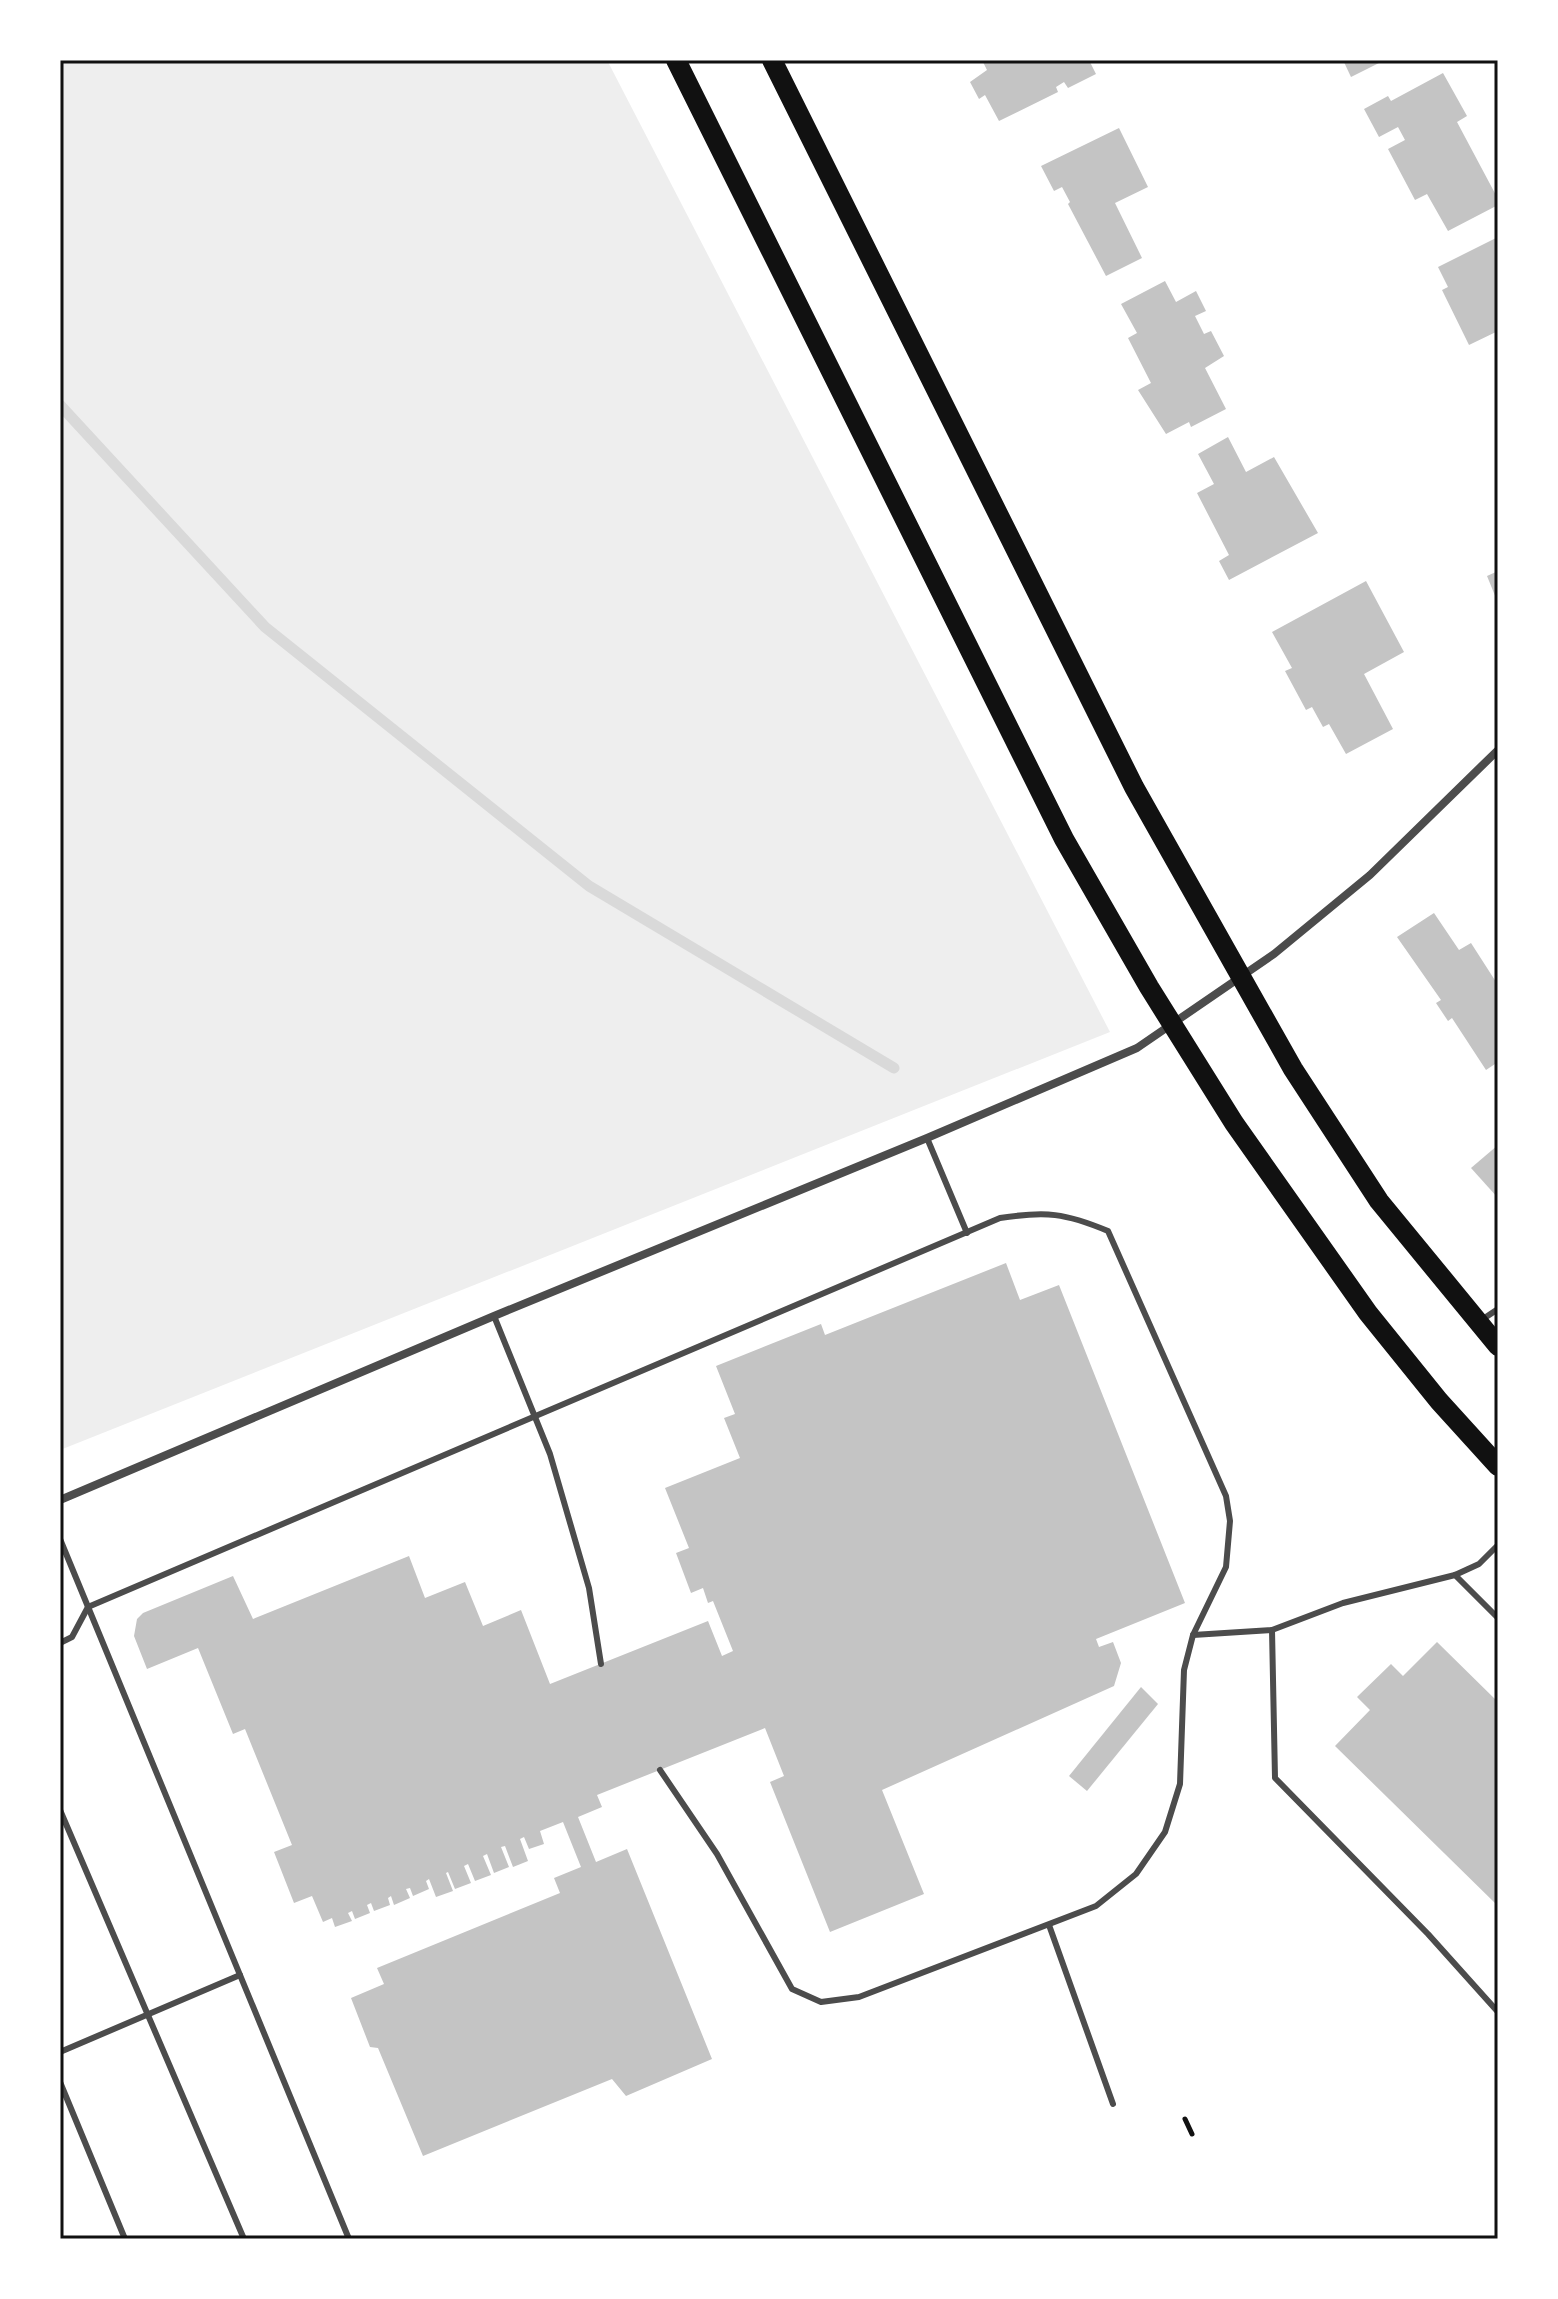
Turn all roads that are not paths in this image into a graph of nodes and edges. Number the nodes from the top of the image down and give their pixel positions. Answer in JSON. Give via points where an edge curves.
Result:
{"nodes":[{"id":1,"x":676,"y":60,"type":"edge"},
{"id":2,"x":772,"y":60,"type":"edge"},
{"id":3,"x":1498,"y":750,"type":"edge"},
{"id":4,"x":1243,"y":977,"type":"junction"},
{"id":5,"x":1172,"y":1026,"type":"junction"},
{"id":6,"x":927,"y":1138,"type":"junction"},
{"id":7,"x":967,"y":1233,"type":"junction"},
{"id":8,"x":1498,"y":1309,"type":"edge"},
{"id":9,"x":494,"y":1316,"type":"junction"},
{"id":10,"x":1477,"y":1322,"type":"junction"},
{"id":11,"x":1498,"y":1346,"type":"edge"},
{"id":12,"x":534,"y":1419,"type":"junction"},
{"id":13,"x":1498,"y":1466,"type":"edge"},
{"id":14,"x":60,"y":1500,"type":"edge"},
{"id":15,"x":60,"y":1539,"type":"edge"},
{"id":16,"x":1498,"y":1545,"type":"edge"},
{"id":17,"x":1455,"y":1575,"type":"junction"},
{"id":18,"x":88,"y":1607,"type":"junction"},
{"id":19,"x":1498,"y":1618,"type":"edge"},
{"id":20,"x":1272,"y":1630,"type":"junction"},
{"id":21,"x":1193,"y":1635,"type":"junction"},
{"id":22,"x":60,"y":1643,"type":"edge"},
{"id":23,"x":601,"y":1664,"type":"dead end"},
{"id":24,"x":660,"y":1770,"type":"dead end"},
{"id":25,"x":60,"y":1810,"type":"edge"},
{"id":26,"x":1049,"y":1925,"type":"junction"},
{"id":27,"x":240,"y":1975,"type":"junction"},
{"id":28,"x":1498,"y":2012,"type":"edge"},
{"id":29,"x":147,"y":2015,"type":"junction"},
{"id":30,"x":60,"y":2052,"type":"edge"},
{"id":31,"x":60,"y":2082,"type":"edge"},
{"id":32,"x":1113,"y":2104,"type":"dead end"},
{"id":33,"x":125,"y":2239,"type":"edge"},
{"id":34,"x":244,"y":2239,"type":"edge"},
{"id":35,"x":349,"y":2239,"type":"edge"}],
"edges":[{"from":1,"to":5,"type":"main road","via":[[1064,839]]},
{"from":2,"to":4,"type":"main road","via":[[1134,787]]},
{"from":3,"to":4,"type":"street","via":[[1370,875]]},
{"from":4,"to":5,"type":"street"},
{"from":4,"to":10,"type":"main road","via":[[1293,1069],[1379,1201]]},
{"from":5,"to":6,"type":"street","via":[[1137,1048]]},
{"from":5,"to":13,"type":"main road","via":[[1368,1313]]},
{"from":6,"to":7,"type":"lane"},
{"from":6,"to":9,"type":"street"},
{"from":7,"to":12,"type":"lane"},
{"from":7,"to":21,"type":"lane","via":[[1000,1218],[1037,1212],[1074,1217],[1108,1231],[1226,1496],[1226,1567]]},
{"from":8,"to":10,"type":"lane"},
{"from":9,"to":12,"type":"lane"},
{"from":9,"to":14,"type":"street"},
{"from":10,"to":11,"type":"main road"},
{"from":12,"to":18,"type":"lane"},
{"from":12,"to":23,"type":"lane","via":[[550,1454],[589,1588]]},
{"from":15,"to":18,"type":"lane"},
{"from":16,"to":17,"type":"lane","via":[[1479,1564]]},
{"from":17,"to":19,"type":"lane"},
{"from":17,"to":20,"type":"lane","via":[[1343,1603]]},
{"from":18,"to":22,"type":"lane","via":[[72,1637]]},
{"from":18,"to":27,"type":"lane"},
{"from":20,"to":21,"type":"lane"},
{"from":20,"to":28,"type":"lane","via":[[1275,1778]]},
{"from":21,"to":26,"type":"lane","via":[[1184,1670],[1180,1784],[1165,1832],[1136,1874],[1096,1906]]},
{"from":24,"to":26,"type":"lane","via":[[717,1854],[792,1989],[821,2002],[859,1997]]},
{"from":25,"to":29,"type":"lane"},
{"from":26,"to":32,"type":"lane"},
{"from":27,"to":29,"type":"lane"},
{"from":27,"to":35,"type":"lane"},
{"from":29,"to":30,"type":"lane"},
{"from":29,"to":34,"type":"lane"},
{"from":31,"to":33,"type":"lane"}]}
